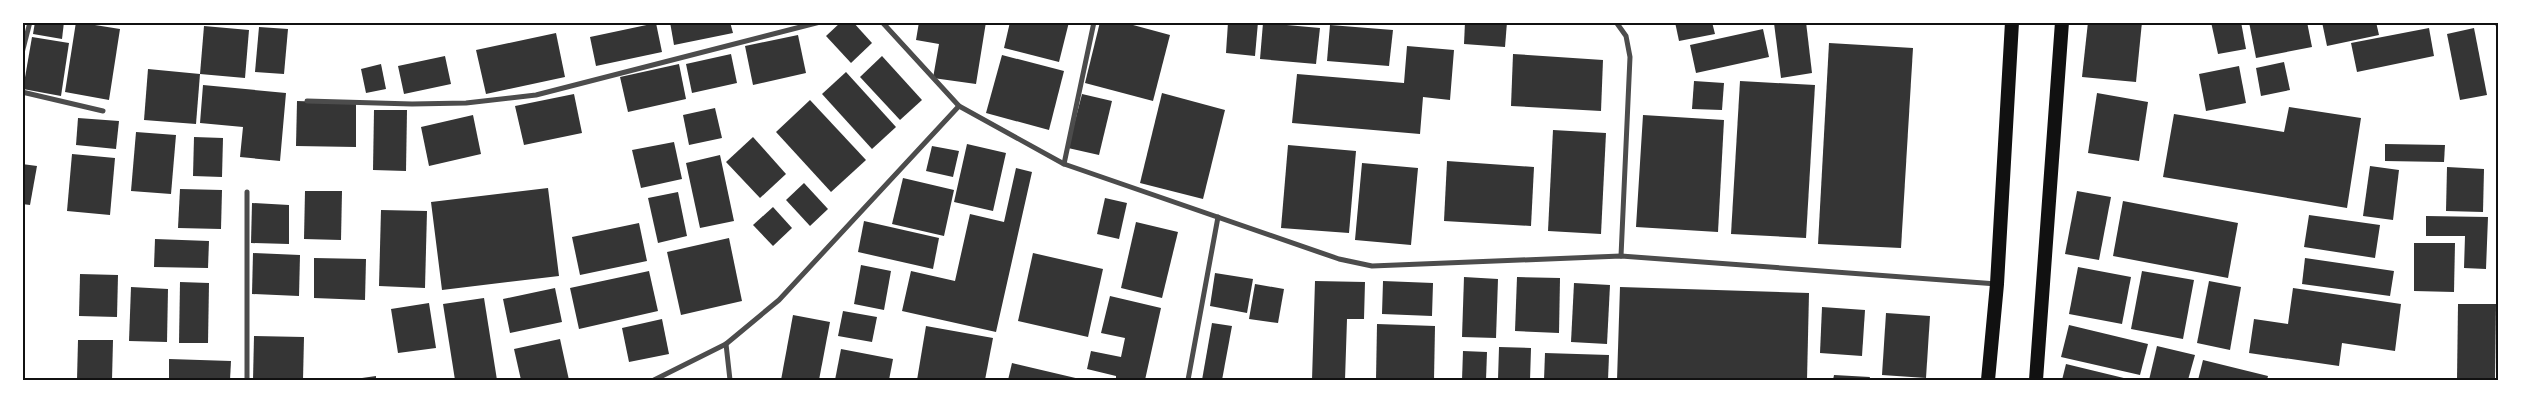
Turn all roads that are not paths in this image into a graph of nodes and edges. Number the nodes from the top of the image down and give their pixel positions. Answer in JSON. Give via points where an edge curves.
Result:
{"nodes":[{"id":1,"x":30,"y":22,"type":"edge"},
{"id":2,"x":820,"y":22,"type":"edge"},
{"id":3,"x":882,"y":22,"type":"edge"},
{"id":4,"x":1094,"y":22,"type":"edge"},
{"id":5,"x":1616,"y":22,"type":"edge"},
{"id":6,"x":2012,"y":22,"type":"edge"},
{"id":7,"x":2062,"y":22,"type":"edge"},
{"id":8,"x":22,"y":53,"type":"edge"},
{"id":9,"x":22,"y":92,"type":"edge"},
{"id":10,"x":307,"y":101,"type":"dead end"},
{"id":11,"x":959,"y":106,"type":"junction"},
{"id":12,"x":103,"y":110,"type":"dead end"},
{"id":13,"x":1064,"y":164,"type":"junction"},
{"id":14,"x":247,"y":192,"type":"dead end"},
{"id":15,"x":1218,"y":217,"type":"junction"},
{"id":16,"x":1622,"y":256,"type":"junction"},
{"id":17,"x":1996,"y":284,"type":"junction"},
{"id":18,"x":726,"y":344,"type":"junction"},
{"id":19,"x":247,"y":380,"type":"edge"},
{"id":20,"x":654,"y":380,"type":"edge"},
{"id":21,"x":730,"y":380,"type":"edge"},
{"id":22,"x":1188,"y":380,"type":"edge"},
{"id":23,"x":1988,"y":380,"type":"edge"},
{"id":24,"x":2036,"y":380,"type":"edge"}],
"edges":[{"from":1,"to":8,"type":"street"},
{"from":2,"to":10,"type":"street","via":[[536,95],[412,104]]},
{"from":3,"to":11,"type":"street"},
{"from":4,"to":13,"type":"street"},
{"from":5,"to":16,"type":"street","via":[[1626,36],[1630,57]]},
{"from":6,"to":17,"type":"highway"},
{"from":7,"to":24,"type":"highway"},
{"from":9,"to":12,"type":"street"},
{"from":11,"to":13,"type":"street"},
{"from":11,"to":18,"type":"street","via":[[779,300]]},
{"from":13,"to":15,"type":"street"},
{"from":14,"to":19,"type":"street"},
{"from":15,"to":16,"type":"street","via":[[1339,259],[1372,266]]},
{"from":15,"to":22,"type":"street"},
{"from":16,"to":17,"type":"street"},
{"from":17,"to":23,"type":"highway"},
{"from":18,"to":20,"type":"street"},
{"from":18,"to":21,"type":"street"}]}
